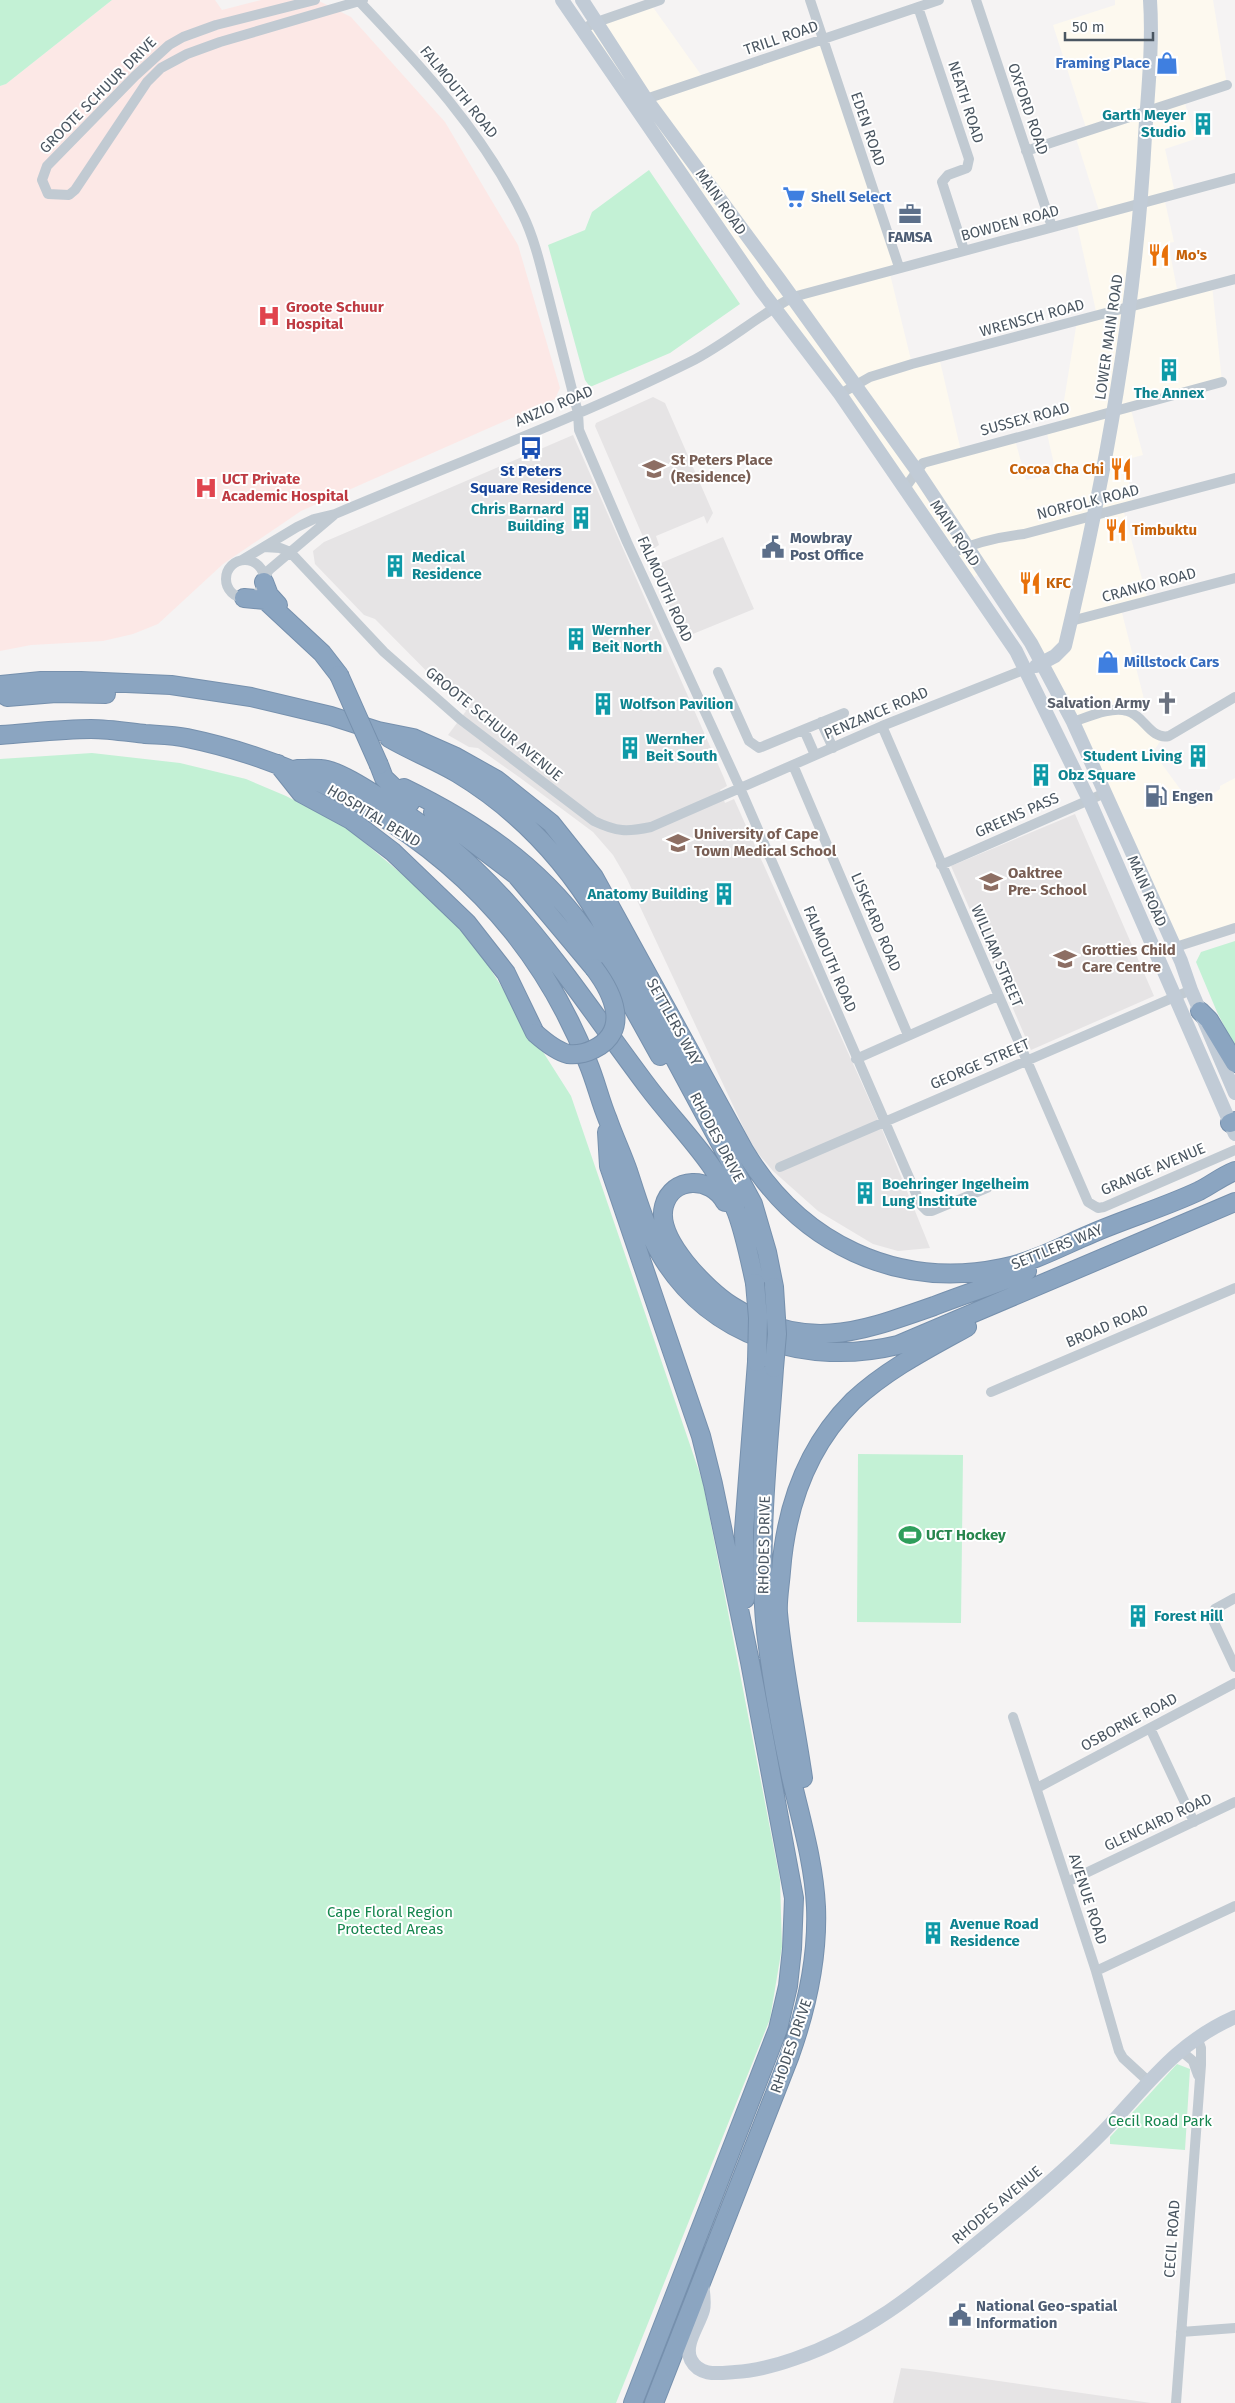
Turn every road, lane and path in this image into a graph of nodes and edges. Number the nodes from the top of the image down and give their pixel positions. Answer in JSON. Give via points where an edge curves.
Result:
{"nodes":[{"id":1,"x":315,"y":0,"type":"edge"},
{"id":2,"x":360,"y":0,"type":"edge"},
{"id":3,"x":562,"y":0,"type":"edge"},
{"id":4,"x":582,"y":0,"type":"edge"},
{"id":5,"x":660,"y":0,"type":"edge"},
{"id":6,"x":810,"y":0,"type":"edge"},
{"id":7,"x":939,"y":0,"type":"edge"},
{"id":8,"x":976,"y":0,"type":"edge"},
{"id":9,"x":1150,"y":0,"type":"edge"},
{"id":10,"x":918,"y":7,"type":"junction"},
{"id":11,"x":597,"y":22,"type":"junction"},
{"id":12,"x":582,"y":29,"type":"junction"},
{"id":13,"x":822,"y":39,"type":"junction"},
{"id":14,"x":1227,"y":85,"type":"dead end"},
{"id":15,"x":646,"y":99,"type":"junction"},
{"id":16,"x":634,"y":107,"type":"junction"},
{"id":17,"x":1147,"y":112,"type":"junction"},
{"id":18,"x":1026,"y":151,"type":"junction"},
{"id":19,"x":1235,"y":178,"type":"edge"},
{"id":20,"x":1142,"y":202,"type":"junction"},
{"id":21,"x":1052,"y":227,"type":"junction"},
{"id":22,"x":964,"y":250,"type":"junction"},
{"id":23,"x":899,"y":267,"type":"junction"},
{"id":24,"x":1235,"y":279,"type":"edge"},
{"id":25,"x":793,"y":297,"type":"junction"},
{"id":26,"x":775,"y":306,"type":"junction"},
{"id":27,"x":1131,"y":307,"type":"junction"},
{"id":28,"x":1222,"y":382,"type":"dead end"},
{"id":29,"x":854,"y":384,"type":"junction"},
{"id":30,"x":840,"y":394,"type":"junction"},
{"id":31,"x":1114,"y":410,"type":"junction"},
{"id":32,"x":578,"y":412,"type":"junction"},
{"id":33,"x":888,"y":430,"type":"junction"},
{"id":34,"x":872,"y":440,"type":"junction"},
{"id":35,"x":917,"y":471,"type":"junction"},
{"id":36,"x":1235,"y":478,"type":"edge"},
{"id":37,"x":905,"y":488,"type":"junction"},
{"id":38,"x":942,"y":506,"type":"junction"},
{"id":39,"x":335,"y":514,"type":"junction"},
{"id":40,"x":1094,"y":516,"type":"junction"},
{"id":41,"x":925,"y":518,"type":"junction"},
{"id":42,"x":968,"y":545,"type":"junction"},
{"id":43,"x":264,"y":546,"type":"junction"},
{"id":44,"x":290,"y":552,"type":"junction"},
{"id":45,"x":949,"y":554,"type":"junction"},
{"id":46,"x":242,"y":560,"type":"junction"},
{"id":47,"x":1235,"y":578,"type":"edge"},
{"id":48,"x":264,"y":580,"type":"junction"},
{"id":49,"x":244,"y":598,"type":"junction"},
{"id":50,"x":1071,"y":621,"type":"junction"},
{"id":51,"x":312,"y":643,"type":"junction"},
{"id":52,"x":1044,"y":662,"type":"junction"},
{"id":53,"x":1026,"y":669,"type":"junction"},
{"id":54,"x":718,"y":672,"type":"dead end"},
{"id":55,"x":0,"y":685,"type":"edge"},
{"id":56,"x":1235,"y":696,"type":"edge"},
{"id":57,"x":0,"y":697,"type":"edge"},
{"id":58,"x":844,"y":713,"type":"dead end"},
{"id":59,"x":821,"y":722,"type":"junction"},
{"id":60,"x":1073,"y":722,"type":"junction"},
{"id":61,"x":882,"y":726,"type":"junction"},
{"id":62,"x":804,"y":730,"type":"junction"},
{"id":63,"x":378,"y":731,"type":"junction"},
{"id":64,"x":0,"y":735,"type":"edge"},
{"id":65,"x":832,"y":748,"type":"junction"},
{"id":66,"x":815,"y":755,"type":"junction"},
{"id":67,"x":441,"y":765,"type":"junction"},
{"id":68,"x":793,"y":765,"type":"junction"},
{"id":69,"x":284,"y":766,"type":"junction"},
{"id":70,"x":379,"y":766,"type":"junction"},
{"id":71,"x":404,"y":788,"type":"junction"},
{"id":72,"x":740,"y":788,"type":"junction"},
{"id":73,"x":1105,"y":793,"type":"junction"},
{"id":74,"x":1088,"y":800,"type":"junction"},
{"id":75,"x":942,"y":865,"type":"junction"},
{"id":76,"x":1235,"y":928,"type":"edge"},
{"id":77,"x":1175,"y":947,"type":"junction"},
{"id":78,"x":1157,"y":953,"type":"junction"},
{"id":79,"x":1191,"y":990,"type":"junction"},
{"id":80,"x":998,"y":996,"type":"junction"},
{"id":81,"x":1176,"y":998,"type":"junction"},
{"id":82,"x":1200,"y":1011,"type":"junction"},
{"id":83,"x":1209,"y":1032,"type":"junction"},
{"id":84,"x":908,"y":1035,"type":"junction"},
{"id":85,"x":1193,"y":1038,"type":"junction"},
{"id":86,"x":856,"y":1059,"type":"junction"},
{"id":87,"x":1026,"y":1061,"type":"junction"},
{"id":88,"x":1235,"y":1064,"type":"edge"},
{"id":89,"x":649,"y":1088,"type":"junction"},
{"id":90,"x":1235,"y":1094,"type":"edge"},
{"id":91,"x":606,"y":1118,"type":"junction"},
{"id":92,"x":885,"y":1121,"type":"junction"},
{"id":93,"x":1233,"y":1126,"type":"edge"},
{"id":94,"x":1235,"y":1150,"type":"edge"},
{"id":95,"x":780,"y":1166,"type":"dead end"},
{"id":96,"x":1235,"y":1170,"type":"edge"},
{"id":97,"x":987,"y":1188,"type":"dead end"},
{"id":98,"x":1086,"y":1197,"type":"joint"},
{"id":99,"x":1172,"y":1202,"type":"junction"},
{"id":100,"x":1235,"y":1202,"type":"edge"},
{"id":101,"x":741,"y":1232,"type":"junction"},
{"id":102,"x":762,"y":1236,"type":"junction"},
{"id":103,"x":1235,"y":1288,"type":"edge"},
{"id":104,"x":1004,"y":1301,"type":"junction"},
{"id":105,"x":991,"y":1392,"type":"dead end"},
{"id":106,"x":1235,"y":1598,"type":"edge"},
{"id":107,"x":750,"y":1662,"type":"junction"},
{"id":108,"x":1235,"y":1667,"type":"edge"},
{"id":109,"x":1235,"y":1683,"type":"edge"},
{"id":110,"x":1013,"y":1717,"type":"dead end"},
{"id":111,"x":1150,"y":1728,"type":"junction"},
{"id":112,"x":1037,"y":1788,"type":"junction"},
{"id":113,"x":1235,"y":1802,"type":"edge"},
{"id":114,"x":1194,"y":1822,"type":"junction"},
{"id":115,"x":804,"y":1827,"type":"junction"},
{"id":116,"x":1067,"y":1882,"type":"junction"},
{"id":117,"x":1235,"y":1906,"type":"edge"},
{"id":118,"x":1096,"y":1971,"type":"junction"},
{"id":119,"x":1235,"y":2016,"type":"edge"},
{"id":120,"x":1197,"y":2037,"type":"junction"},
{"id":121,"x":1180,"y":2050,"type":"junction"},
{"id":122,"x":1199,"y":2078,"type":"junction"},
{"id":123,"x":1148,"y":2081,"type":"junction"},
{"id":124,"x":702,"y":2280,"type":"junction"},
{"id":125,"x":1235,"y":2328,"type":"edge"},
{"id":126,"x":1181,"y":2332,"type":"junction"},
{"id":127,"x":633,"y":2403,"type":"edge"},
{"id":128,"x":654,"y":2403,"type":"edge"},
{"id":129,"x":1176,"y":2403,"type":"edge"}],
"edges":[{"from":1,"to":2,"type":"street","name":"GROOTE SCHUUR DRIVE","via":[[216,25],[169,45],[48,166],[42,180],[48,194],[69,195],[75,190],[147,82],[164,66],[220,42]]},
{"from":2,"to":32,"type":"street","name":"FALMOUTH ROAD","via":[[474,131],[524,216],[535,246]]},
{"from":3,"to":12,"type":"main road","name":"MAIN ROAD"},
{"from":4,"to":11,"type":"main road","name":"MAIN ROAD"},
{"from":5,"to":11,"type":"street"},
{"from":6,"to":13,"type":"street","name":"EDEN ROAD"},
{"from":7,"to":10,"type":"street","name":"TRILL ROAD"},
{"from":8,"to":18,"type":"street","name":"OXFORD ROAD"},
{"from":9,"to":17,"type":"main road","name":"LOWER MAIN ROAD"},
{"from":10,"to":13,"type":"street","name":"TRILL ROAD"},
{"from":10,"to":22,"type":"street","name":"NEATH ROAD","via":[[969,159],[967,168],[948,175],[942,182]]},
{"from":11,"to":12,"type":"street"},
{"from":11,"to":15,"type":"main road","name":"MAIN ROAD"},
{"from":12,"to":16,"type":"main road","name":"MAIN ROAD"},
{"from":13,"to":15,"type":"street","name":"TRILL ROAD"},
{"from":13,"to":23,"type":"street","name":"EDEN ROAD"},
{"from":14,"to":17,"type":"street"},
{"from":15,"to":16,"type":"street","name":"TRILL ROAD"},
{"from":15,"to":25,"type":"main road","name":"MAIN ROAD"},
{"from":16,"to":26,"type":"main road","name":"MAIN ROAD"},
{"from":17,"to":18,"type":"street"},
{"from":17,"to":20,"type":"main road","name":"LOWER MAIN ROAD"},
{"from":18,"to":21,"type":"street","name":"OXFORD ROAD"},
{"from":19,"to":20,"type":"street","name":"BOWDEN ROAD"},
{"from":20,"to":21,"type":"street","name":"BOWDEN ROAD"},
{"from":20,"to":27,"type":"main road","name":"LOWER MAIN ROAD"},
{"from":21,"to":22,"type":"street","name":"BOWDEN ROAD"},
{"from":22,"to":23,"type":"street","name":"BOWDEN ROAD"},
{"from":23,"to":25,"type":"street","name":"BOWDEN ROAD"},
{"from":24,"to":27,"type":"street","name":"WRENSCH ROAD"},
{"from":25,"to":26,"type":"street","name":"ANZIO ROAD"},
{"from":25,"to":29,"type":"main road","name":"MAIN ROAD"},
{"from":26,"to":30,"type":"main road","name":"MAIN ROAD"},
{"from":26,"to":32,"type":"street","name":"ANZIO ROAD","via":[[692,361]]},
{"from":27,"to":29,"type":"street","name":"WRENSCH ROAD","via":[[912,364]]},
{"from":27,"to":31,"type":"main road","name":"LOWER MAIN ROAD"},
{"from":28,"to":31,"type":"street","name":"SUSSEX ROAD"},
{"from":29,"to":30,"type":"street","name":"WRENSCH ROAD"},
{"from":29,"to":33,"type":"main road","name":"MAIN ROAD"},
{"from":30,"to":34,"type":"main road","name":"MAIN ROAD"},
{"from":31,"to":35,"type":"street","name":"SUSSEX ROAD","via":[[961,451],[923,463]]},
{"from":31,"to":40,"type":"main road","name":"LOWER MAIN ROAD"},
{"from":32,"to":39,"type":"street","name":"ANZIO ROAD"},
{"from":32,"to":72,"type":"street","name":"FALMOUTH ROAD","via":[[580,430],[627,542]]},
{"from":33,"to":34,"type":"main road"},
{"from":33,"to":35,"type":"main road","name":"MAIN ROAD"},
{"from":34,"to":37,"type":"main road","name":"MAIN ROAD"},
{"from":35,"to":37,"type":"street","name":"SUSSEX ROAD"},
{"from":35,"to":38,"type":"main road","name":"MAIN ROAD"},
{"from":36,"to":40,"type":"street","name":"NORFOLK ROAD"},
{"from":37,"to":41,"type":"main road","name":"MAIN ROAD"},
{"from":38,"to":41,"type":"main road"},
{"from":38,"to":42,"type":"main road","name":"MAIN ROAD"},
{"from":39,"to":43,"type":"street","name":"ANZIO ROAD","via":[[297,526]]},
{"from":39,"to":44,"type":"street","name":"ANZIO ROAD"},
{"from":40,"to":42,"type":"street","name":"NORFOLK ROAD"},
{"from":40,"to":50,"type":"main road","name":"LOWER MAIN ROAD"},
{"from":41,"to":45,"type":"main road","name":"MAIN ROAD"},
{"from":42,"to":45,"type":"street","name":"NORFOLK ROAD"},
{"from":42,"to":52,"type":"main road","name":"MAIN ROAD"},
{"from":43,"to":44,"type":"street"},
{"from":43,"to":46,"type":"street","name":"ANZIO ROAD"},
{"from":44,"to":48,"type":"street","name":"ANZIO ROAD","via":[[269,570]]},
{"from":44,"to":72,"type":"street","name":"GROOTE SCHUUR AVENUE","via":[[384,652],[460,720],[594,821],[610,829],[628,832],[651,827]]},
{"from":45,"to":53,"type":"main road","name":"MAIN ROAD"},
{"from":46,"to":48,"type":"street","via":[[258,565]]},
{"from":46,"to":49,"type":"street","via":[[232,564],[225,579],[233,594]]},
{"from":47,"to":50,"type":"street","name":"CRANKO ROAD"},
{"from":48,"to":49,"type":"street","via":[[257,594]]},
{"from":48,"to":51,"type":"highway","via":[[269,595]]},
{"from":49,"to":51,"type":"highway","via":[[265,600]]},
{"from":50,"to":52,"type":"main road","name":"LOWER MAIN ROAD","via":[[1065,646]]},
{"from":51,"to":70,"type":"highway","bridge":true,"via":[[339,675]]},
{"from":52,"to":53,"type":"main road","name":"LOWER MAIN ROAD"},
{"from":52,"to":60,"type":"main road","name":"MAIN ROAD"},
{"from":53,"to":61,"type":"street","name":"PENZANCE ROAD"},
{"from":53,"to":74,"type":"main road","name":"MAIN ROAD"},
{"from":54,"to":62,"type":"street","via":[[753,746],[765,747]]},
{"from":55,"to":63,"type":"highway","via":[[57,681],[171,686],[251,697]]},
{"from":56,"to":60,"type":"street","via":[[1163,737],[1125,710]]},
{"from":57,"to":67,"type":"highway","via":[[56,693],[164,695],[259,709],[392,743]]},
{"from":58,"to":59,"type":"street"},
{"from":59,"to":62,"type":"street"},
{"from":59,"to":65,"type":"street"},
{"from":60,"to":73,"type":"main road","name":"MAIN ROAD"},
{"from":61,"to":65,"type":"street","name":"PENZANCE ROAD"},
{"from":61,"to":75,"type":"street","name":"WILLIAM STREET"},
{"from":62,"to":66,"type":"street"},
{"from":63,"to":67,"type":"highway"},
{"from":63,"to":99,"type":"highway","name":"SETTLERS WAY","via":[[413,738],[471,764],[518,795],[563,836],[603,892],[758,1173],[784,1204],[832,1242],[865,1257],[909,1270],[987,1271],[1026,1261]]},
{"from":64,"to":69,"type":"highway","name":"HOSPITAL BEND","via":[[91,729],[185,738]]},
{"from":65,"to":66,"type":"street","name":"PENZANCE ROAD"},
{"from":66,"to":68,"type":"street","name":"PENZANCE ROAD"},
{"from":67,"to":102,"type":"highway","name":"RHODES DRIVE","via":[[486,792],[516,816],[555,856],[590,902],[753,1204]]},
{"from":68,"to":72,"type":"street","name":"PENZANCE ROAD"},
{"from":68,"to":84,"type":"street","name":"LISKEARD ROAD"},
{"from":69,"to":71,"type":"highway","bridge":true,"via":[[301,793],[350,820],[393,852],[467,923],[506,973],[535,1033],[567,1054],[585,1054],[602,1045],[613,1031],[617,1014],[612,995],[594,968],[516,875]]},
{"from":69,"to":89,"type":"highway","via":[[328,770],[366,789],[421,824],[465,859],[532,930]]},
{"from":69,"to":91,"type":"highway","name":"HOSPITAL BEND","via":[[398,827],[443,861],[496,913],[525,948],[566,1015],[589,1065]]},
{"from":70,"to":71,"type":"highway"},
{"from":70,"to":89,"type":"highway","via":[[384,778],[404,799],[452,834],[522,899],[570,961]]},
{"from":71,"to":102,"type":"highway","via":[[458,815],[510,852],[543,881],[583,927],[608,964]]},
{"from":72,"to":86,"type":"street","name":"FALMOUTH ROAD"},
{"from":73,"to":74,"type":"street","name":"GREENS PASS"},
{"from":73,"to":77,"type":"main road","name":"MAIN ROAD"},
{"from":74,"to":75,"type":"street","name":"GREENS PASS"},
{"from":74,"to":78,"type":"main road","name":"MAIN ROAD"},
{"from":75,"to":80,"type":"street","name":"WILLIAM STREET"},
{"from":76,"to":77,"type":"street"},
{"from":77,"to":78,"type":"street"},
{"from":77,"to":79,"type":"main road","name":"MAIN ROAD"},
{"from":78,"to":81,"type":"main road","name":"MAIN ROAD"},
{"from":79,"to":81,"type":"street","name":"GEORGE STREET"},
{"from":79,"to":82,"type":"main road","name":"MAIN ROAD"},
{"from":80,"to":84,"type":"street"},
{"from":80,"to":87,"type":"street","name":"WILLIAM STREET"},
{"from":81,"to":85,"type":"main road","name":"MAIN ROAD"},
{"from":81,"to":87,"type":"street","name":"GEORGE STREET"},
{"from":82,"to":83,"type":"main road","name":"MAIN ROAD"},
{"from":82,"to":88,"type":"highway","via":[[1209,1020]]},
{"from":83,"to":85,"type":"main road"},
{"from":83,"to":90,"type":"main road","name":"MAIN ROAD"},
{"from":84,"to":86,"type":"street"},
{"from":85,"to":93,"type":"main road","name":"MAIN ROAD"},
{"from":86,"to":92,"type":"street","name":"FALMOUTH ROAD"},
{"from":87,"to":92,"type":"street","name":"GEORGE STREET"},
{"from":87,"to":98,"type":"street","name":"WILLIAM STREET"},
{"from":89,"to":101,"type":"highway","via":[[688,1135],[722,1184]]},
{"from":91,"to":104,"type":"highway","name":"SETTLERS WAY","via":[[646,1224],[669,1268],[705,1306],[748,1334],[809,1351],[869,1350],[909,1340]]},
{"from":91,"to":107,"type":"highway","name":"RHODES DRIVE","via":[[609,1166],[686,1389],[707,1460]]},
{"from":92,"to":95,"type":"street","name":"GEORGE STREET"},
{"from":92,"to":97,"type":"street","name":"FALMOUTH ROAD","via":[[921,1205],[927,1211],[937,1210]]},
{"from":94,"to":98,"type":"street","name":"GRANGE AVENUE","via":[[1104,1207],[1092,1206]]},
{"from":96,"to":99,"type":"highway","name":"SETTLERS WAY"},
{"from":99,"to":101,"type":"highway","via":[[1120,1232],[1024,1273],[878,1326],[834,1334],[780,1328],[731,1305],[704,1283],[678,1252],[665,1226],[663,1208],[671,1193],[682,1185],[694,1182],[708,1186],[718,1192]]},
{"from":100,"to":104,"type":"highway","name":"SETTLERS WAY"},
{"from":101,"to":107,"type":"highway","bridge":true,"via":[[755,1282],[758,1318],[743,1554]]},
{"from":102,"to":115,"type":"highway","name":"RHODES DRIVE","bridge":true,"via":[[774,1287],[777,1334],[762,1543],[763,1601],[778,1709]]},
{"from":103,"to":105,"type":"street","name":"BROAD ROAD"},
{"from":104,"to":115,"type":"highway","via":[[970,1326],[890,1372],[854,1401],[824,1435],[808,1460],[798,1485],[784,1536],[778,1611],[806,1799]]},
{"from":106,"to":108,"type":"street","via":[[1215,1608],[1211,1616]]},
{"from":107,"to":127,"type":"highway","name":"RHODES DRIVE","via":[[794,1898],[788,1986],[771,2048]]},
{"from":109,"to":111,"type":"street","name":"OSBORNE ROAD"},
{"from":110,"to":112,"type":"street","name":"AVENUE ROAD"},
{"from":111,"to":112,"type":"street","name":"OSBORNE ROAD"},
{"from":111,"to":114,"type":"street"},
{"from":112,"to":116,"type":"street","name":"AVENUE ROAD"},
{"from":113,"to":114,"type":"street","name":"GLENCAIRD ROAD"},
{"from":114,"to":116,"type":"street","name":"GLENCAIRD ROAD"},
{"from":115,"to":124,"type":"highway","name":"RHODES DRIVE","via":[[816,1908],[814,1959],[806,2008]]},
{"from":116,"to":118,"type":"street","name":"AVENUE ROAD"},
{"from":117,"to":118,"type":"street"},
{"from":118,"to":123,"type":"street","name":"AVENUE ROAD","via":[[1119,2051]]},
{"from":119,"to":120,"type":"main road","name":"RHODES AVENUE"},
{"from":120,"to":121,"type":"main road","name":"RHODES AVENUE"},
{"from":120,"to":122,"type":"street","name":"CECIL ROAD","via":[[1202,2051]]},
{"from":121,"to":122,"type":"street","via":[[1193,2061]]},
{"from":121,"to":123,"type":"main road","name":"RHODES AVENUE"},
{"from":122,"to":126,"type":"street","name":"CECIL ROAD"},
{"from":123,"to":124,"type":"main road","name":"RHODES AVENUE","via":[[1102,2133],[1053,2179],[904,2302],[832,2345],[766,2368],[708,2373],[698,2368],[689,2354],[704,2308]]},
{"from":124,"to":128,"type":"highway","name":"RHODES DRIVE"},
{"from":125,"to":126,"type":"street"},
{"from":126,"to":129,"type":"street","name":"CECIL ROAD"}]}
